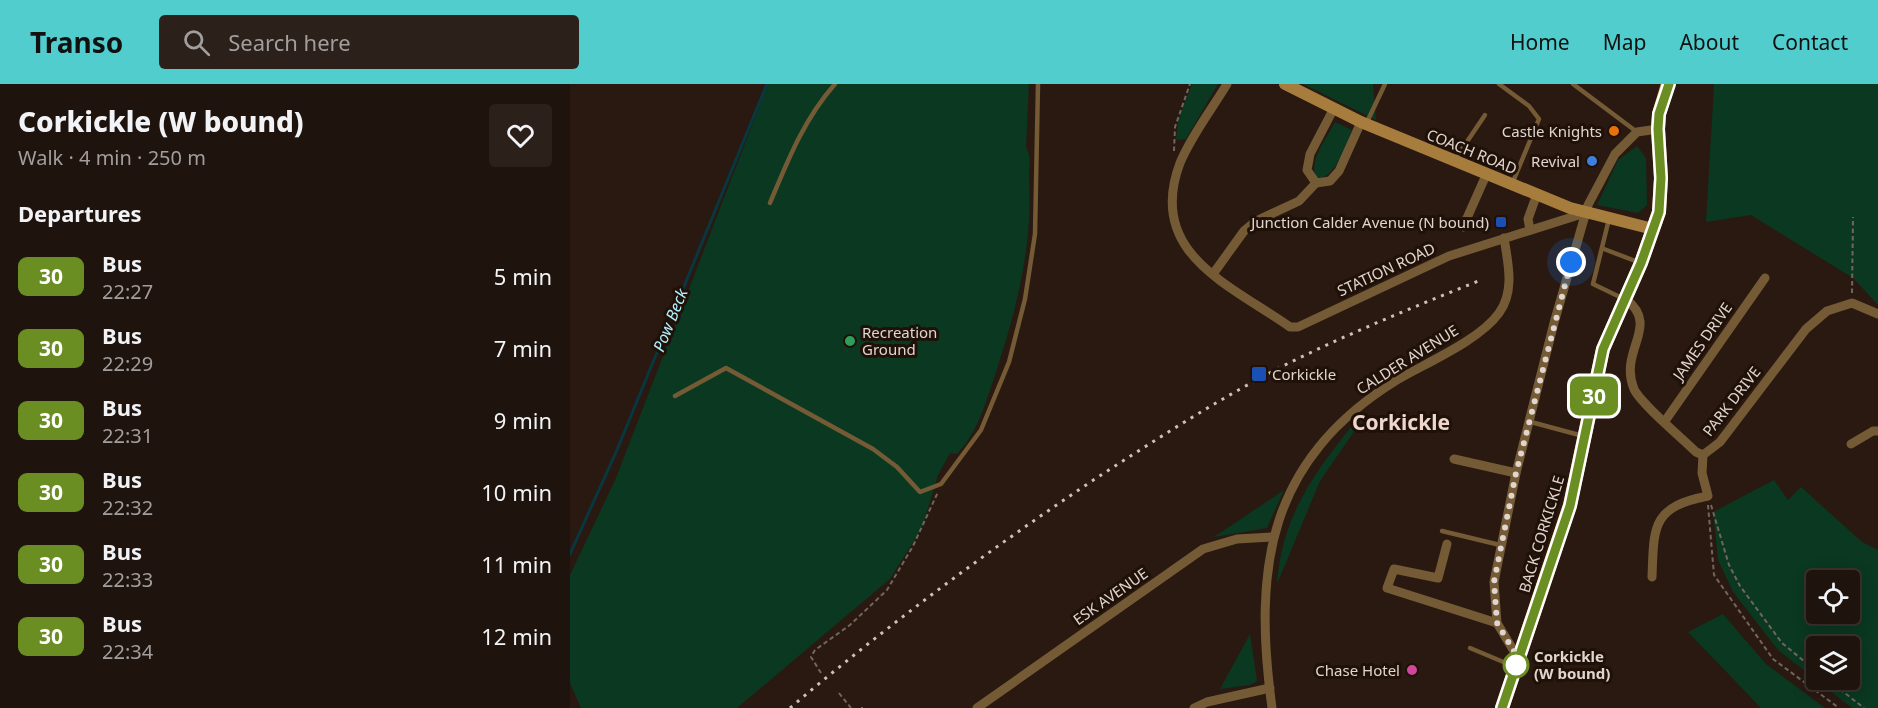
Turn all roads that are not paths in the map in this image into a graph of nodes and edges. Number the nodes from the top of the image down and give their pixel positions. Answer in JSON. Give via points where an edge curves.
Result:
{"nodes":[{"id":1,"x":835,"y":84,"type":"edge"},
{"id":2,"x":1038,"y":84,"type":"edge"},
{"id":3,"x":1227,"y":84,"type":"edge"},
{"id":4,"x":1285,"y":84,"type":"edge"},
{"id":5,"x":1385,"y":84,"type":"edge"},
{"id":6,"x":1499,"y":84,"type":"edge"},
{"id":7,"x":1573,"y":84,"type":"edge"},
{"id":8,"x":1668,"y":84,"type":"edge"},
{"id":9,"x":1333,"y":110,"type":"junction"},
{"id":10,"x":1485,"y":115,"type":"dead end"},
{"id":11,"x":1364,"y":124,"type":"junction"},
{"id":12,"x":1658,"y":129,"type":"junction"},
{"id":13,"x":1637,"y":132,"type":"junction"},
{"id":14,"x":1455,"y":160,"type":"junction"},
{"id":15,"x":1486,"y":173,"type":"junction"},
{"id":16,"x":1316,"y":183,"type":"junction"},
{"id":17,"x":1512,"y":184,"type":"junction"},
{"id":18,"x":1537,"y":194,"type":"junction"},
{"id":19,"x":770,"y":203,"type":"dead end"},
{"id":20,"x":1586,"y":213,"type":"junction"},
{"id":21,"x":1609,"y":219,"type":"junction"},
{"id":22,"x":1463,"y":227,"type":"dead end"},
{"id":23,"x":1530,"y":230,"type":"junction"},
{"id":24,"x":1653,"y":230,"type":"junction"},
{"id":25,"x":1504,"y":238,"type":"junction"},
{"id":26,"x":1604,"y":249,"type":"junction"},
{"id":27,"x":1641,"y":263,"type":"junction"},
{"id":28,"x":1213,"y":274,"type":"junction"},
{"id":29,"x":1765,"y":278,"type":"dead end"},
{"id":30,"x":1626,"y":299,"type":"junction"},
{"id":31,"x":1878,"y":314,"type":"edge"},
{"id":32,"x":675,"y":396,"type":"dead end"},
{"id":33,"x":1665,"y":421,"type":"junction"},
{"id":34,"x":1531,"y":422,"type":"junction"},
{"id":35,"x":1878,"y":431,"type":"edge"},
{"id":36,"x":1586,"y":436,"type":"junction"},
{"id":37,"x":1851,"y":444,"type":"dead end"},
{"id":38,"x":1702,"y":455,"type":"junction"},
{"id":39,"x":1454,"y":459,"type":"dead end"},
{"id":40,"x":1516,"y":473,"type":"junction"},
{"id":41,"x":1442,"y":531,"type":"dead end"},
{"id":42,"x":1272,"y":537,"type":"junction"},
{"id":43,"x":1447,"y":544,"type":"dead end"},
{"id":44,"x":1500,"y":545,"type":"junction"},
{"id":45,"x":1652,"y":577,"type":"dead end"},
{"id":46,"x":1497,"y":623,"type":"junction"},
{"id":47,"x":1470,"y":648,"type":"dead end"},
{"id":48,"x":1516,"y":663,"type":"junction"},
{"id":49,"x":1270,"y":688,"type":"junction"},
{"id":50,"x":978,"y":708,"type":"edge"},
{"id":51,"x":1194,"y":708,"type":"edge"},
{"id":52,"x":1272,"y":708,"type":"edge"},
{"id":53,"x":1502,"y":708,"type":"edge"}],
"edges":[{"from":1,"to":19,"type":"lane","via":[[798,135]]},
{"from":2,"to":32,"type":"lane","via":[[1035,234],[1025,299],[1009,363],[981,430],[941,484],[920,492],[873,449],[726,368]]},
{"from":3,"to":28,"type":"street","via":[[1183,157],[1172,197],[1177,232],[1184,247]]},
{"from":4,"to":9,"type":"street","name":"COACH ROAD"},
{"from":5,"to":11,"type":"lane"},
{"from":6,"to":17,"type":"lane","via":[[1529,106],[1539,119]]},
{"from":7,"to":13,"type":"lane"},
{"from":8,"to":12,"type":"main road"},
{"from":9,"to":11,"type":"street","name":"COACH ROAD"},
{"from":9,"to":16,"type":"street","via":[[1310,154],[1307,170]]},
{"from":10,"to":14,"type":"lane"},
{"from":11,"to":14,"type":"street","name":"COACH ROAD"},
{"from":11,"to":16,"type":"street","via":[[1339,171],[1330,181]]},
{"from":12,"to":13,"type":"street"},
{"from":12,"to":24,"type":"main road","via":[[1661,195]]},
{"from":13,"to":20,"type":"street","via":[[1615,154]]},
{"from":14,"to":15,"type":"street","name":"COACH ROAD"},
{"from":15,"to":17,"type":"street","name":"COACH ROAD"},
{"from":15,"to":22,"type":"street"},
{"from":16,"to":28,"type":"street","via":[[1299,201],[1256,221],[1244,231]]},
{"from":17,"to":18,"type":"street","name":"COACH ROAD"},
{"from":18,"to":20,"type":"street","name":"COACH ROAD"},
{"from":18,"to":23,"type":"street","via":[[1528,219]]},
{"from":20,"to":21,"type":"street","name":"COACH ROAD"},
{"from":20,"to":23,"type":"street","name":"STATION ROAD"},
{"from":20,"to":34,"type":"street"},
{"from":21,"to":24,"type":"street","name":"COACH ROAD"},
{"from":21,"to":26,"type":"lane"},
{"from":23,"to":25,"type":"street","name":"STATION ROAD"},
{"from":24,"to":27,"type":"main road"},
{"from":25,"to":28,"type":"street","name":"STATION ROAD","via":[[1449,256],[1298,327],[1290,327]]},
{"from":25,"to":42,"type":"street","name":"CALDER AVENUE","via":[[1509,283],[1500,312],[1474,334],[1397,380],[1341,423],[1307,465]]},
{"from":26,"to":27,"type":"lane"},
{"from":26,"to":30,"type":"lane","via":[[1593,284]]},
{"from":27,"to":30,"type":"main road"},
{"from":29,"to":33,"type":"street","name":"JAMES DRIVE"},
{"from":30,"to":33,"type":"street","name":"PARK DRIVE","via":[[1636,307],[1641,323],[1628,373],[1635,392]]},
{"from":30,"to":36,"type":"main road","name":"BACK CORKICKLE","via":[[1603,349]]},
{"from":31,"to":38,"type":"street","name":"PARK DRIVE","via":[[1852,303],[1827,311],[1806,329],[1720,442]]},
{"from":33,"to":38,"type":"street","name":"PARK DRIVE"},
{"from":34,"to":36,"type":"lane"},
{"from":34,"to":40,"type":"street"},
{"from":35,"to":37,"type":"street"},
{"from":36,"to":48,"type":"main road","name":"BACK CORKICKLE","via":[[1570,506]]},
{"from":38,"to":45,"type":"street","via":[[1708,496],[1668,510],[1654,530]]},
{"from":39,"to":40,"type":"street"},
{"from":40,"to":44,"type":"street"},
{"from":41,"to":44,"type":"lane"},
{"from":42,"to":49,"type":"street","name":"CALDER AVENUE","via":[[1263,620]]},
{"from":42,"to":50,"type":"street","name":"ESK AVENUE","via":[[1237,539],[1203,549]]},
{"from":43,"to":46,"type":"street","via":[[1438,578],[1394,568],[1387,588]]},
{"from":44,"to":46,"type":"street","via":[[1494,582]]},
{"from":46,"to":48,"type":"street"},
{"from":47,"to":48,"type":"lane"},
{"from":48,"to":53,"type":"main road","name":"BACK CORKICKLE"},
{"from":49,"to":51,"type":"street"},
{"from":49,"to":52,"type":"street","name":"CALDER AVENUE"}]}
